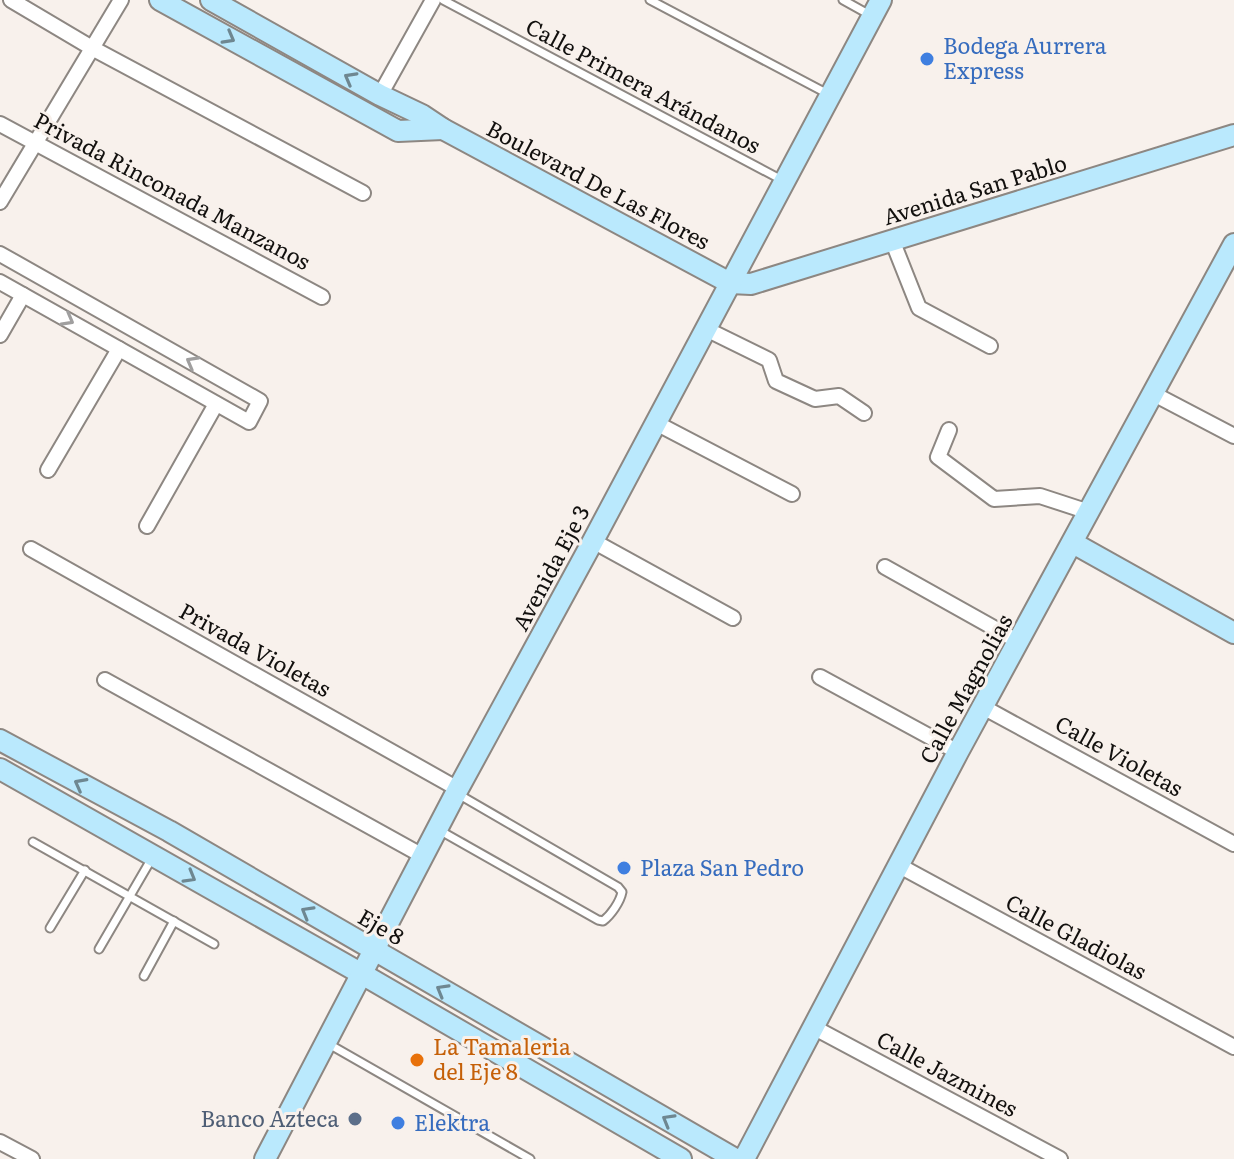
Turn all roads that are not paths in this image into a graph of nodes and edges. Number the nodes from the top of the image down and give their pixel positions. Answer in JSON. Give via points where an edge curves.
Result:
{"nodes":[{"id":1,"x":11,"y":0,"type":"edge"},
{"id":2,"x":121,"y":0,"type":"edge"},
{"id":3,"x":160,"y":0,"type":"edge"},
{"id":4,"x":211,"y":0,"type":"edge"},
{"id":5,"x":433,"y":0,"type":"edge"},
{"id":6,"x":443,"y":0,"type":"edge"},
{"id":7,"x":650,"y":0,"type":"edge"},
{"id":8,"x":843,"y":0,"type":"edge"},
{"id":9,"x":877,"y":8,"type":"edge"},
{"id":10,"x":92,"y":48,"type":"junction"},
{"id":11,"x":380,"y":95,"type":"junction"},
{"id":12,"x":831,"y":96,"type":"junction"},
{"id":13,"x":0,"y":124,"type":"edge"},
{"id":14,"x":443,"y":129,"type":"junction"},
{"id":15,"x":1234,"y":135,"type":"edge"},
{"id":16,"x":35,"y":143,"type":"junction"},
{"id":17,"x":784,"y":181,"type":"junction"},
{"id":18,"x":363,"y":193,"type":"dead end"},
{"id":19,"x":0,"y":202,"type":"edge"},
{"id":20,"x":892,"y":240,"type":"junction"},
{"id":21,"x":1234,"y":244,"type":"edge"},
{"id":22,"x":0,"y":254,"type":"edge"},
{"id":23,"x":0,"y":282,"type":"edge"},
{"id":24,"x":730,"y":283,"type":"junction"},
{"id":25,"x":23,"y":295,"type":"junction"},
{"id":26,"x":322,"y":297,"type":"dead end"},
{"id":27,"x":706,"y":329,"type":"junction"},
{"id":28,"x":0,"y":335,"type":"edge"},
{"id":29,"x":990,"y":346,"type":"dead end"},
{"id":30,"x":119,"y":349,"type":"junction"},
{"id":31,"x":1152,"y":393,"type":"junction"},
{"id":32,"x":216,"y":404,"type":"junction"},
{"id":33,"x":864,"y":413,"type":"dead end"},
{"id":34,"x":656,"y":423,"type":"junction"},
{"id":35,"x":949,"y":430,"type":"dead end"},
{"id":36,"x":1234,"y":436,"type":"edge"},
{"id":37,"x":48,"y":470,"type":"dead end"},
{"id":38,"x":792,"y":494,"type":"dead end"},
{"id":39,"x":1089,"y":512,"type":"junction"},
{"id":40,"x":147,"y":526,"type":"dead end"},
{"id":41,"x":593,"y":541,"type":"junction"},
{"id":42,"x":1073,"y":543,"type":"junction"},
{"id":43,"x":31,"y":549,"type":"dead end"},
{"id":44,"x":885,"y":567,"type":"dead end"},
{"id":45,"x":733,"y":618,"type":"dead end"},
{"id":46,"x":1234,"y":633,"type":"edge"},
{"id":47,"x":1019,"y":642,"type":"junction"},
{"id":48,"x":820,"y":677,"type":"dead end"},
{"id":49,"x":105,"y":680,"type":"dead end"},
{"id":50,"x":983,"y":707,"type":"junction"},
{"id":51,"x":0,"y":740,"type":"edge"},
{"id":52,"x":958,"y":752,"type":"junction"},
{"id":53,"x":0,"y":769,"type":"edge"},
{"id":54,"x":457,"y":791,"type":"junction"},
{"id":55,"x":437,"y":829,"type":"junction"},
{"id":56,"x":33,"y":842,"type":"dead end"},
{"id":57,"x":1234,"y":844,"type":"edge"},
{"id":58,"x":153,"y":856,"type":"junction"},
{"id":59,"x":423,"y":856,"type":"junction"},
{"id":60,"x":898,"y":865,"type":"junction"},
{"id":61,"x":85,"y":870,"type":"junction"},
{"id":62,"x":130,"y":896,"type":"junction"},
{"id":63,"x":174,"y":921,"type":"junction"},
{"id":64,"x":50,"y":928,"type":"dead end"},
{"id":65,"x":214,"y":944,"type":"dead end"},
{"id":66,"x":99,"y":949,"type":"dead end"},
{"id":67,"x":374,"y":951,"type":"junction"},
{"id":68,"x":362,"y":974,"type":"junction"},
{"id":69,"x":144,"y":976,"type":"dead end"},
{"id":70,"x":813,"y":1027,"type":"junction"},
{"id":71,"x":325,"y":1042,"type":"junction"},
{"id":72,"x":1234,"y":1047,"type":"edge"},
{"id":73,"x":0,"y":1142,"type":"edge"},
{"id":74,"x":32,"y":1159,"type":"edge"},
{"id":75,"x":265,"y":1159,"type":"edge"},
{"id":76,"x":530,"y":1159,"type":"edge"},
{"id":77,"x":681,"y":1159,"type":"edge"},
{"id":78,"x":735,"y":1159,"type":"edge"},
{"id":79,"x":744,"y":1159,"type":"edge"},
{"id":80,"x":1060,"y":1159,"type":"edge"}],
"edges":[{"from":1,"to":10,"type":"street"},
{"from":2,"to":10,"type":"street"},
{"from":3,"to":14,"type":"main road","one_way":true,"via":[[398,131]]},
{"from":11,"to":4,"type":"main road","name":"Boulevard De Las Flores","one_way":true},
{"from":5,"to":11,"type":"street"},
{"from":6,"to":17,"type":"lane","name":"Calle Primera Arándanos"},
{"from":7,"to":12,"type":"lane"},
{"from":8,"to":9,"type":"lane"},
{"from":9,"to":12,"type":"main road","name":"Avenida Eje 3"},
{"from":10,"to":16,"type":"street"},
{"from":10,"to":18,"type":"street"},
{"from":11,"to":14,"type":"main road","name":"Boulevard De Las Flores"},
{"from":12,"to":17,"type":"main road","name":"Avenida Eje 3"},
{"from":13,"to":16,"type":"street","name":"Privada Rinconada Manzanos"},
{"from":14,"to":24,"type":"main road","name":"Boulevard De Las Flores"},
{"from":15,"to":20,"type":"main road","name":"Avenida San Pablo"},
{"from":16,"to":19,"type":"street"},
{"from":16,"to":26,"type":"street","name":"Privada Rinconada Manzanos"},
{"from":17,"to":24,"type":"main road","name":"Avenida Eje 3"},
{"from":20,"to":24,"type":"main road","name":"Avenida San Pablo","via":[[751,284]]},
{"from":20,"to":29,"type":"street","via":[[919,308]]},
{"from":21,"to":31,"type":"main road","name":"Calle Magnolias"},
{"from":32,"to":22,"type":"street","one_way":true,"via":[[249,422],[260,401]]},
{"from":23,"to":25,"type":"street"},
{"from":24,"to":27,"type":"main road","name":"Avenida Eje 3"},
{"from":25,"to":28,"type":"street"},
{"from":25,"to":30,"type":"street","one_way":true},
{"from":27,"to":33,"type":"street","via":[[769,360],[776,381],[815,399],[839,396]]},
{"from":27,"to":34,"type":"main road","name":"Avenida Eje 3"},
{"from":30,"to":32,"type":"street"},
{"from":30,"to":37,"type":"street"},
{"from":31,"to":36,"type":"street"},
{"from":31,"to":39,"type":"main road","name":"Calle Magnolias"},
{"from":32,"to":40,"type":"street"},
{"from":34,"to":38,"type":"street"},
{"from":34,"to":41,"type":"main road","name":"Avenida Eje 3"},
{"from":35,"to":39,"type":"street","via":[[938,457],[994,499],[1040,496]]},
{"from":39,"to":42,"type":"main road","name":"Calle Magnolias"},
{"from":41,"to":45,"type":"street"},
{"from":41,"to":54,"type":"main road","name":"Avenida Eje 3"},
{"from":42,"to":46,"type":"main road"},
{"from":42,"to":47,"type":"main road","name":"Calle Magnolias"},
{"from":43,"to":54,"type":"street","name":"Privada Violetas"},
{"from":44,"to":47,"type":"street"},
{"from":47,"to":50,"type":"main road","name":"Calle Magnolias"},
{"from":48,"to":52,"type":"street"},
{"from":49,"to":59,"type":"street"},
{"from":50,"to":52,"type":"main road","name":"Calle Magnolias"},
{"from":50,"to":57,"type":"street","name":"Calle Violetas"},
{"from":67,"to":51,"type":"main road","name":"Eje 8","one_way":true},
{"from":52,"to":60,"type":"main road","name":"Calle Magnolias"},
{"from":53,"to":58,"type":"main road"},
{"from":54,"to":55,"type":"main road","name":"Avenida Eje 3"},
{"from":54,"to":55,"type":"lane","via":[[618,887],[621,898],[605,920],[598,920]]},
{"from":55,"to":59,"type":"main road","name":"Avenida Eje 3"},
{"from":56,"to":61,"type":"lane"},
{"from":58,"to":62,"type":"lane"},
{"from":58,"to":68,"type":"main road","one_way":true},
{"from":59,"to":67,"type":"main road","name":"Avenida Eje 3"},
{"from":60,"to":70,"type":"main road","name":"Calle Magnolias"},
{"from":60,"to":72,"type":"street","name":"Calle Gladiolas"},
{"from":61,"to":62,"type":"lane"},
{"from":61,"to":64,"type":"lane"},
{"from":62,"to":63,"type":"lane"},
{"from":62,"to":66,"type":"lane"},
{"from":63,"to":65,"type":"lane"},
{"from":63,"to":69,"type":"lane"},
{"from":67,"to":68,"type":"main road","name":"Avenida Eje 3"},
{"from":78,"to":67,"type":"main road","name":"Eje 8","one_way":true},
{"from":68,"to":71,"type":"main road","name":"Avenida Eje 3"},
{"from":68,"to":77,"type":"main road"},
{"from":70,"to":79,"type":"main road","name":"Calle Magnolias"},
{"from":70,"to":80,"type":"street","name":"Calle Jazmines"},
{"from":71,"to":75,"type":"main road","name":"Avenida Eje 3"},
{"from":71,"to":76,"type":"lane"},
{"from":73,"to":74,"type":"street"}]}
